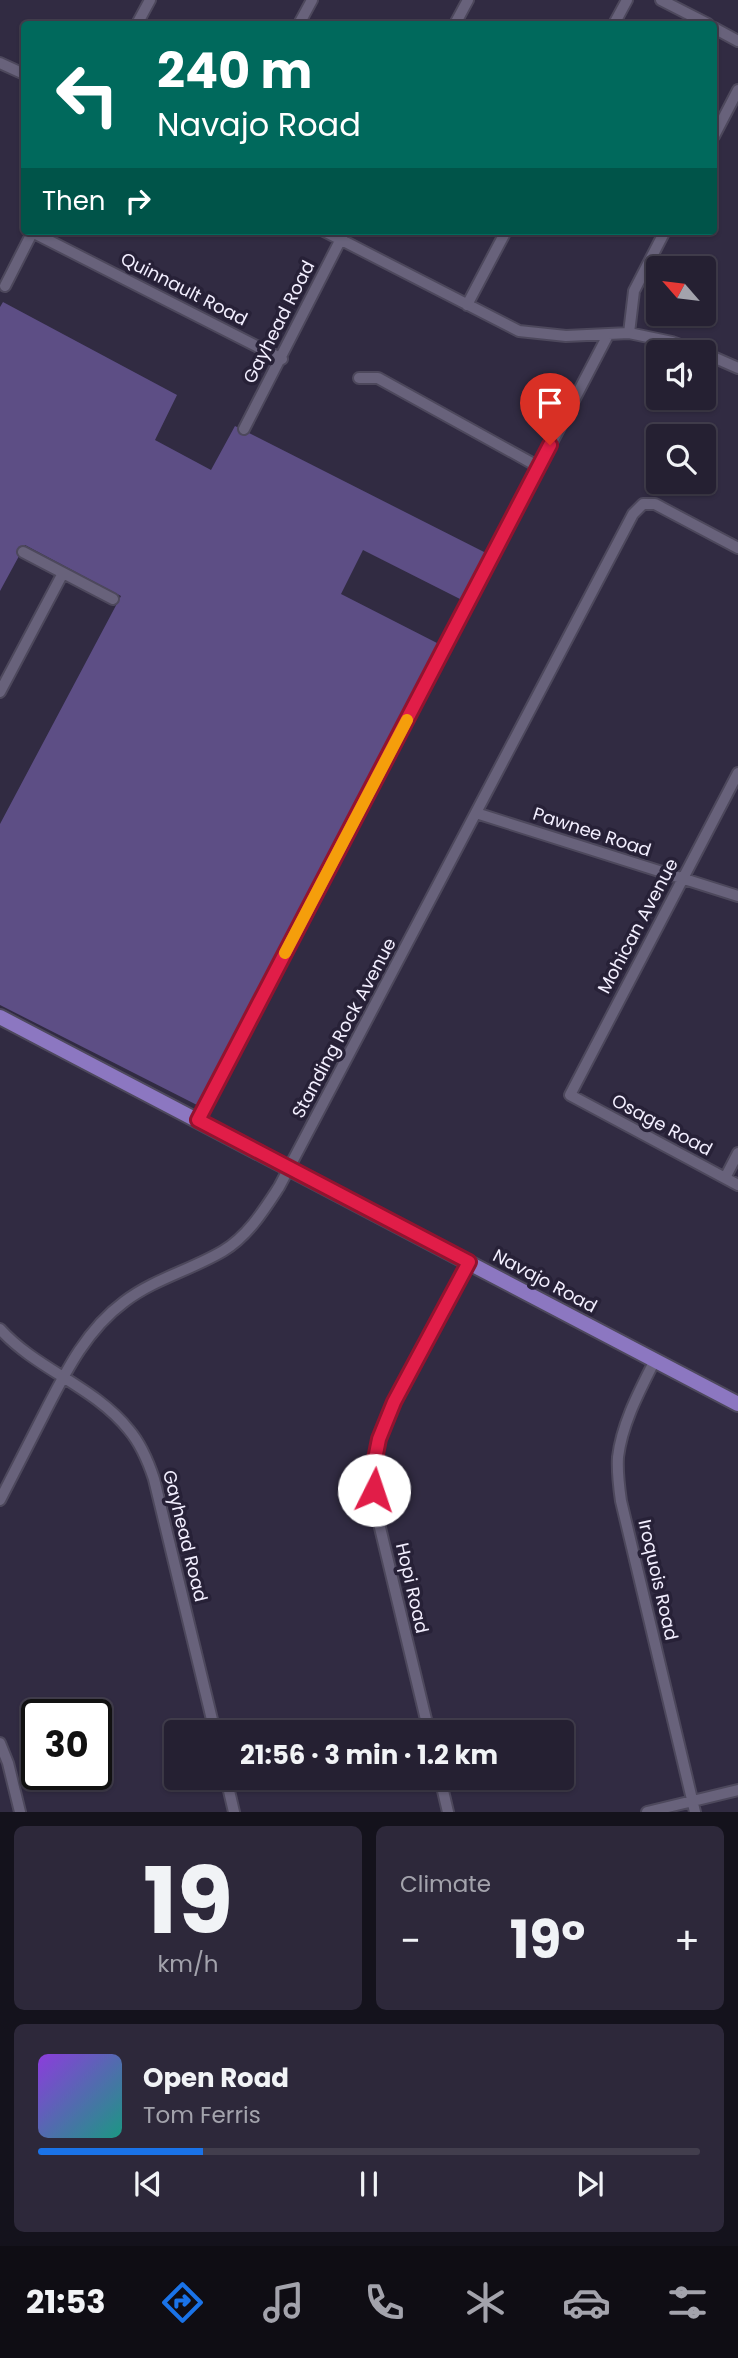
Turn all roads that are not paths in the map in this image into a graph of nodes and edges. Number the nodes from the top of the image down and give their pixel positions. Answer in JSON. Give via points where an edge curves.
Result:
{"nodes":[{"id":1,"x":150,"y":0,"type":"edge"},
{"id":2,"x":312,"y":0,"type":"edge"},
{"id":3,"x":468,"y":0,"type":"edge"},
{"id":4,"x":627,"y":0,"type":"edge"},
{"id":5,"x":661,"y":0,"type":"edge"},
{"id":6,"x":138,"y":21,"type":"edge"},
{"id":7,"x":301,"y":21,"type":"edge"},
{"id":8,"x":457,"y":21,"type":"edge"},
{"id":9,"x":616,"y":21,"type":"edge"},
{"id":10,"x":702,"y":21,"type":"edge"},
{"id":11,"x":717,"y":30,"type":"edge"},
{"id":12,"x":738,"y":41,"type":"edge"},
{"id":13,"x":0,"y":62,"type":"edge"},
{"id":14,"x":21,"y":72,"type":"edge"},
{"id":15,"x":738,"y":90,"type":"edge"},
{"id":16,"x":717,"y":130,"type":"edge"},
{"id":17,"x":30,"y":235,"type":"edge"},
{"id":18,"x":38,"y":235,"type":"edge"},
{"id":19,"x":343,"y":235,"type":"edge"},
{"id":20,"x":504,"y":235,"type":"edge"},
{"id":21,"x":663,"y":235,"type":"edge"},
{"id":22,"x":5,"y":286,"type":"dead end"},
{"id":23,"x":467,"y":305,"type":"junction"},
{"id":24,"x":629,"y":333,"type":"junction"},
{"id":25,"x":608,"y":335,"type":"junction"},
{"id":26,"x":662,"y":340,"type":"edge"},
{"id":27,"x":716,"y":358,"type":"edge"},
{"id":28,"x":282,"y":359,"type":"junction"},
{"id":29,"x":738,"y":368,"type":"edge"},
{"id":30,"x":359,"y":378,"type":"dead end"},
{"id":31,"x":244,"y":429,"type":"dead end"},
{"id":32,"x":539,"y":467,"type":"junction"},
{"id":33,"x":738,"y":548,"type":"edge"},
{"id":34,"x":23,"y":552,"type":"dead end"},
{"id":35,"x":63,"y":573,"type":"junction"},
{"id":36,"x":113,"y":599,"type":"dead end"},
{"id":37,"x":0,"y":692,"type":"edge"},
{"id":38,"x":738,"y":773,"type":"edge"},
{"id":39,"x":477,"y":813,"type":"junction"},
{"id":40,"x":683,"y":879,"type":"junction"},
{"id":41,"x":738,"y":896,"type":"edge"},
{"id":42,"x":0,"y":1017,"type":"edge"},
{"id":43,"x":570,"y":1095,"type":"joint"},
{"id":44,"x":198,"y":1120,"type":"junction"},
{"id":45,"x":738,"y":1153,"type":"edge"},
{"id":46,"x":290,"y":1168,"type":"junction"},
{"id":47,"x":725,"y":1178,"type":"junction"},
{"id":48,"x":738,"y":1185,"type":"edge"},
{"id":49,"x":469,"y":1262,"type":"junction"},
{"id":50,"x":0,"y":1329,"type":"edge"},
{"id":51,"x":655,"y":1360,"type":"junction"},
{"id":52,"x":63,"y":1377,"type":"junction"},
{"id":53,"x":738,"y":1404,"type":"edge"},
{"id":54,"x":0,"y":1500,"type":"edge"},
{"id":55,"x":212,"y":1720,"type":"edge"},
{"id":56,"x":426,"y":1720,"type":"edge"},
{"id":57,"x":0,"y":1742,"type":"edge"},
{"id":58,"x":229,"y":1790,"type":"edge"},
{"id":59,"x":443,"y":1790,"type":"edge"},
{"id":60,"x":738,"y":1790,"type":"edge"},
{"id":61,"x":694,"y":1806,"type":"edge"},
{"id":62,"x":20,"y":1812,"type":"edge"},
{"id":63,"x":234,"y":1812,"type":"edge"},
{"id":64,"x":448,"y":1812,"type":"edge"},
{"id":65,"x":647,"y":1812,"type":"edge"}],
"edges":[{"from":1,"to":6,"type":"street"},
{"from":2,"to":7,"type":"street"},
{"from":3,"to":8,"type":"street"},
{"from":4,"to":9,"type":"street"},
{"from":5,"to":10,"type":"street"},
{"from":11,"to":12,"type":"street"},
{"from":13,"to":14,"type":"street"},
{"from":15,"to":16,"type":"street"},
{"from":17,"to":22,"type":"street"},
{"from":18,"to":28,"type":"street","name":"Quinnault Road"},
{"from":19,"to":23,"type":"street"},
{"from":19,"to":28,"type":"street","name":"Gayhead Road"},
{"from":20,"to":23,"type":"street"},
{"from":21,"to":24,"type":"street","via":[[634,292]]},
{"from":23,"to":25,"type":"street","via":[[519,331]]},
{"from":24,"to":25,"type":"street"},
{"from":24,"to":26,"type":"street"},
{"from":25,"to":32,"type":"street"},
{"from":27,"to":29,"type":"street"},
{"from":28,"to":31,"type":"street","name":"Gayhead Road"},
{"from":30,"to":32,"type":"street","via":[[378,378]]},
{"from":32,"to":44,"type":"street"},
{"from":33,"to":39,"type":"street","name":"Standing Rock Avenue","via":[[655,504],[643,504],[633,514]]},
{"from":34,"to":35,"type":"street"},
{"from":35,"to":36,"type":"street"},
{"from":35,"to":37,"type":"street"},
{"from":38,"to":40,"type":"street","name":"Mohican Avenue"},
{"from":39,"to":40,"type":"street","name":"Pawnee Road"},
{"from":39,"to":46,"type":"street","name":"Standing Rock Avenue"},
{"from":40,"to":41,"type":"street","name":"Pawnee Road"},
{"from":40,"to":43,"type":"street","name":"Mohican Avenue"},
{"from":42,"to":44,"type":"main road","name":"Navajo Road"},
{"from":43,"to":47,"type":"street","name":"Osage Road"},
{"from":44,"to":46,"type":"main road","name":"Navajo Road"},
{"from":45,"to":47,"type":"street"},
{"from":46,"to":49,"type":"main road","name":"Navajo Road"},
{"from":46,"to":52,"type":"street","name":"Standing Rock Avenue","via":[[240,1237],[224,1251],[122,1303],[86,1340]]},
{"from":47,"to":48,"type":"street","name":"Osage Road"},
{"from":49,"to":51,"type":"main road","name":"Navajo Road"},
{"from":49,"to":56,"type":"street","name":"Hopi Road","via":[[394,1402],[374,1464],[377,1515]]},
{"from":50,"to":52,"type":"street","name":"Gayhead Road","via":[[27,1354]]},
{"from":51,"to":53,"type":"main road","name":"Navajo Road"},
{"from":51,"to":61,"type":"street","name":"Iroquois Road","via":[[624,1432],[618,1479]]},
{"from":52,"to":54,"type":"street","name":"Standing Rock Avenue"},
{"from":52,"to":55,"type":"street","name":"Gayhead Road","via":[[119,1419],[148,1461]]},
{"from":57,"to":62,"type":"street"},
{"from":58,"to":63,"type":"street"},
{"from":59,"to":64,"type":"street"},
{"from":60,"to":61,"type":"street"},
{"from":61,"to":65,"type":"street"}]}
